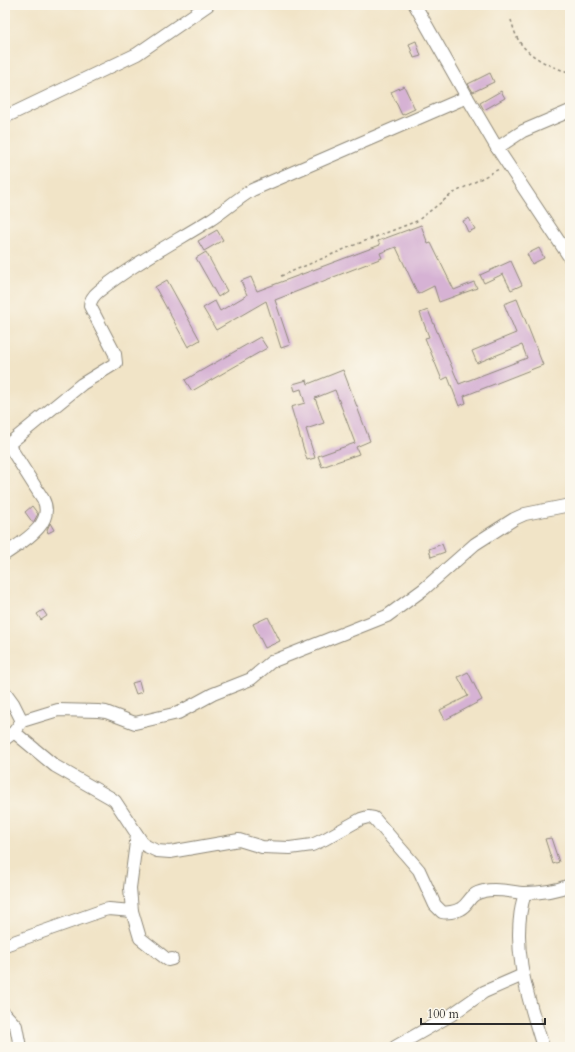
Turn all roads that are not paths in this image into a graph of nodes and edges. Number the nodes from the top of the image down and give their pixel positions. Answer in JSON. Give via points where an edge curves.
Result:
{"nodes":[{"id":1,"x":208,"y":5,"type":"edge"},
{"id":2,"x":415,"y":5,"type":"edge"},
{"id":3,"x":467,"y":97,"type":"junction"},
{"id":4,"x":570,"y":111,"type":"edge"},
{"id":5,"x":5,"y":117,"type":"edge"},
{"id":6,"x":498,"y":148,"type":"junction"},
{"id":7,"x":570,"y":258,"type":"edge"},
{"id":8,"x":6,"y":445,"type":"edge"},
{"id":9,"x":570,"y":505,"type":"edge"},
{"id":10,"x":5,"y":554,"type":"edge"},
{"id":11,"x":5,"y":692,"type":"edge"},
{"id":12,"x":22,"y":721,"type":"junction"},
{"id":13,"x":9,"y":735,"type":"edge"},
{"id":14,"x":137,"y":835,"type":"junction"},
{"id":15,"x":570,"y":885,"type":"edge"},
{"id":16,"x":525,"y":893,"type":"junction"},
{"id":17,"x":132,"y":911,"type":"junction"},
{"id":18,"x":5,"y":945,"type":"edge"},
{"id":19,"x":172,"y":959,"type":"dead end"},
{"id":20,"x":523,"y":975,"type":"junction"},
{"id":21,"x":5,"y":1014,"type":"edge"},
{"id":22,"x":20,"y":1047,"type":"edge"},
{"id":23,"x":395,"y":1047,"type":"edge"},
{"id":24,"x":543,"y":1047,"type":"edge"}],
"edges":[{"from":1,"to":5,"type":"street","via":[[137,54]]},
{"from":2,"to":3,"type":"street"},
{"from":3,"to":6,"type":"street"},
{"from":3,"to":8,"type":"street","via":[[252,190],[97,292],[90,306],[115,354],[116,363],[82,384]]},
{"from":4,"to":6,"type":"street","via":[[523,131]]},
{"from":6,"to":7,"type":"street"},
{"from":8,"to":10,"type":"street","via":[[46,504],[46,516],[38,529]]},
{"from":9,"to":12,"type":"street","via":[[514,519],[475,544],[424,589],[387,616],[271,662],[251,679],[178,712],[135,723],[106,712],[58,710]]},
{"from":11,"to":12,"type":"street"},
{"from":12,"to":13,"type":"street"},
{"from":13,"to":14,"type":"street","via":[[55,766],[115,801]]},
{"from":14,"to":16,"type":"street","via":[[146,846],[163,852],[239,840],[262,847],[290,848],[312,845],[361,819],[371,817],[419,870],[435,905],[442,912],[460,909],[472,896],[485,890]]},
{"from":14,"to":17,"type":"street","via":[[130,888]]},
{"from":15,"to":16,"type":"street","via":[[550,891]]},
{"from":16,"to":20,"type":"street","via":[[520,917]]},
{"from":17,"to":18,"type":"street","via":[[104,910]]},
{"from":17,"to":19,"type":"street","via":[[140,938],[168,960]]},
{"from":20,"to":23,"type":"street","via":[[484,992],[451,1015]]},
{"from":20,"to":24,"type":"street"},
{"from":21,"to":22,"type":"street","via":[[16,1026]]}]}
